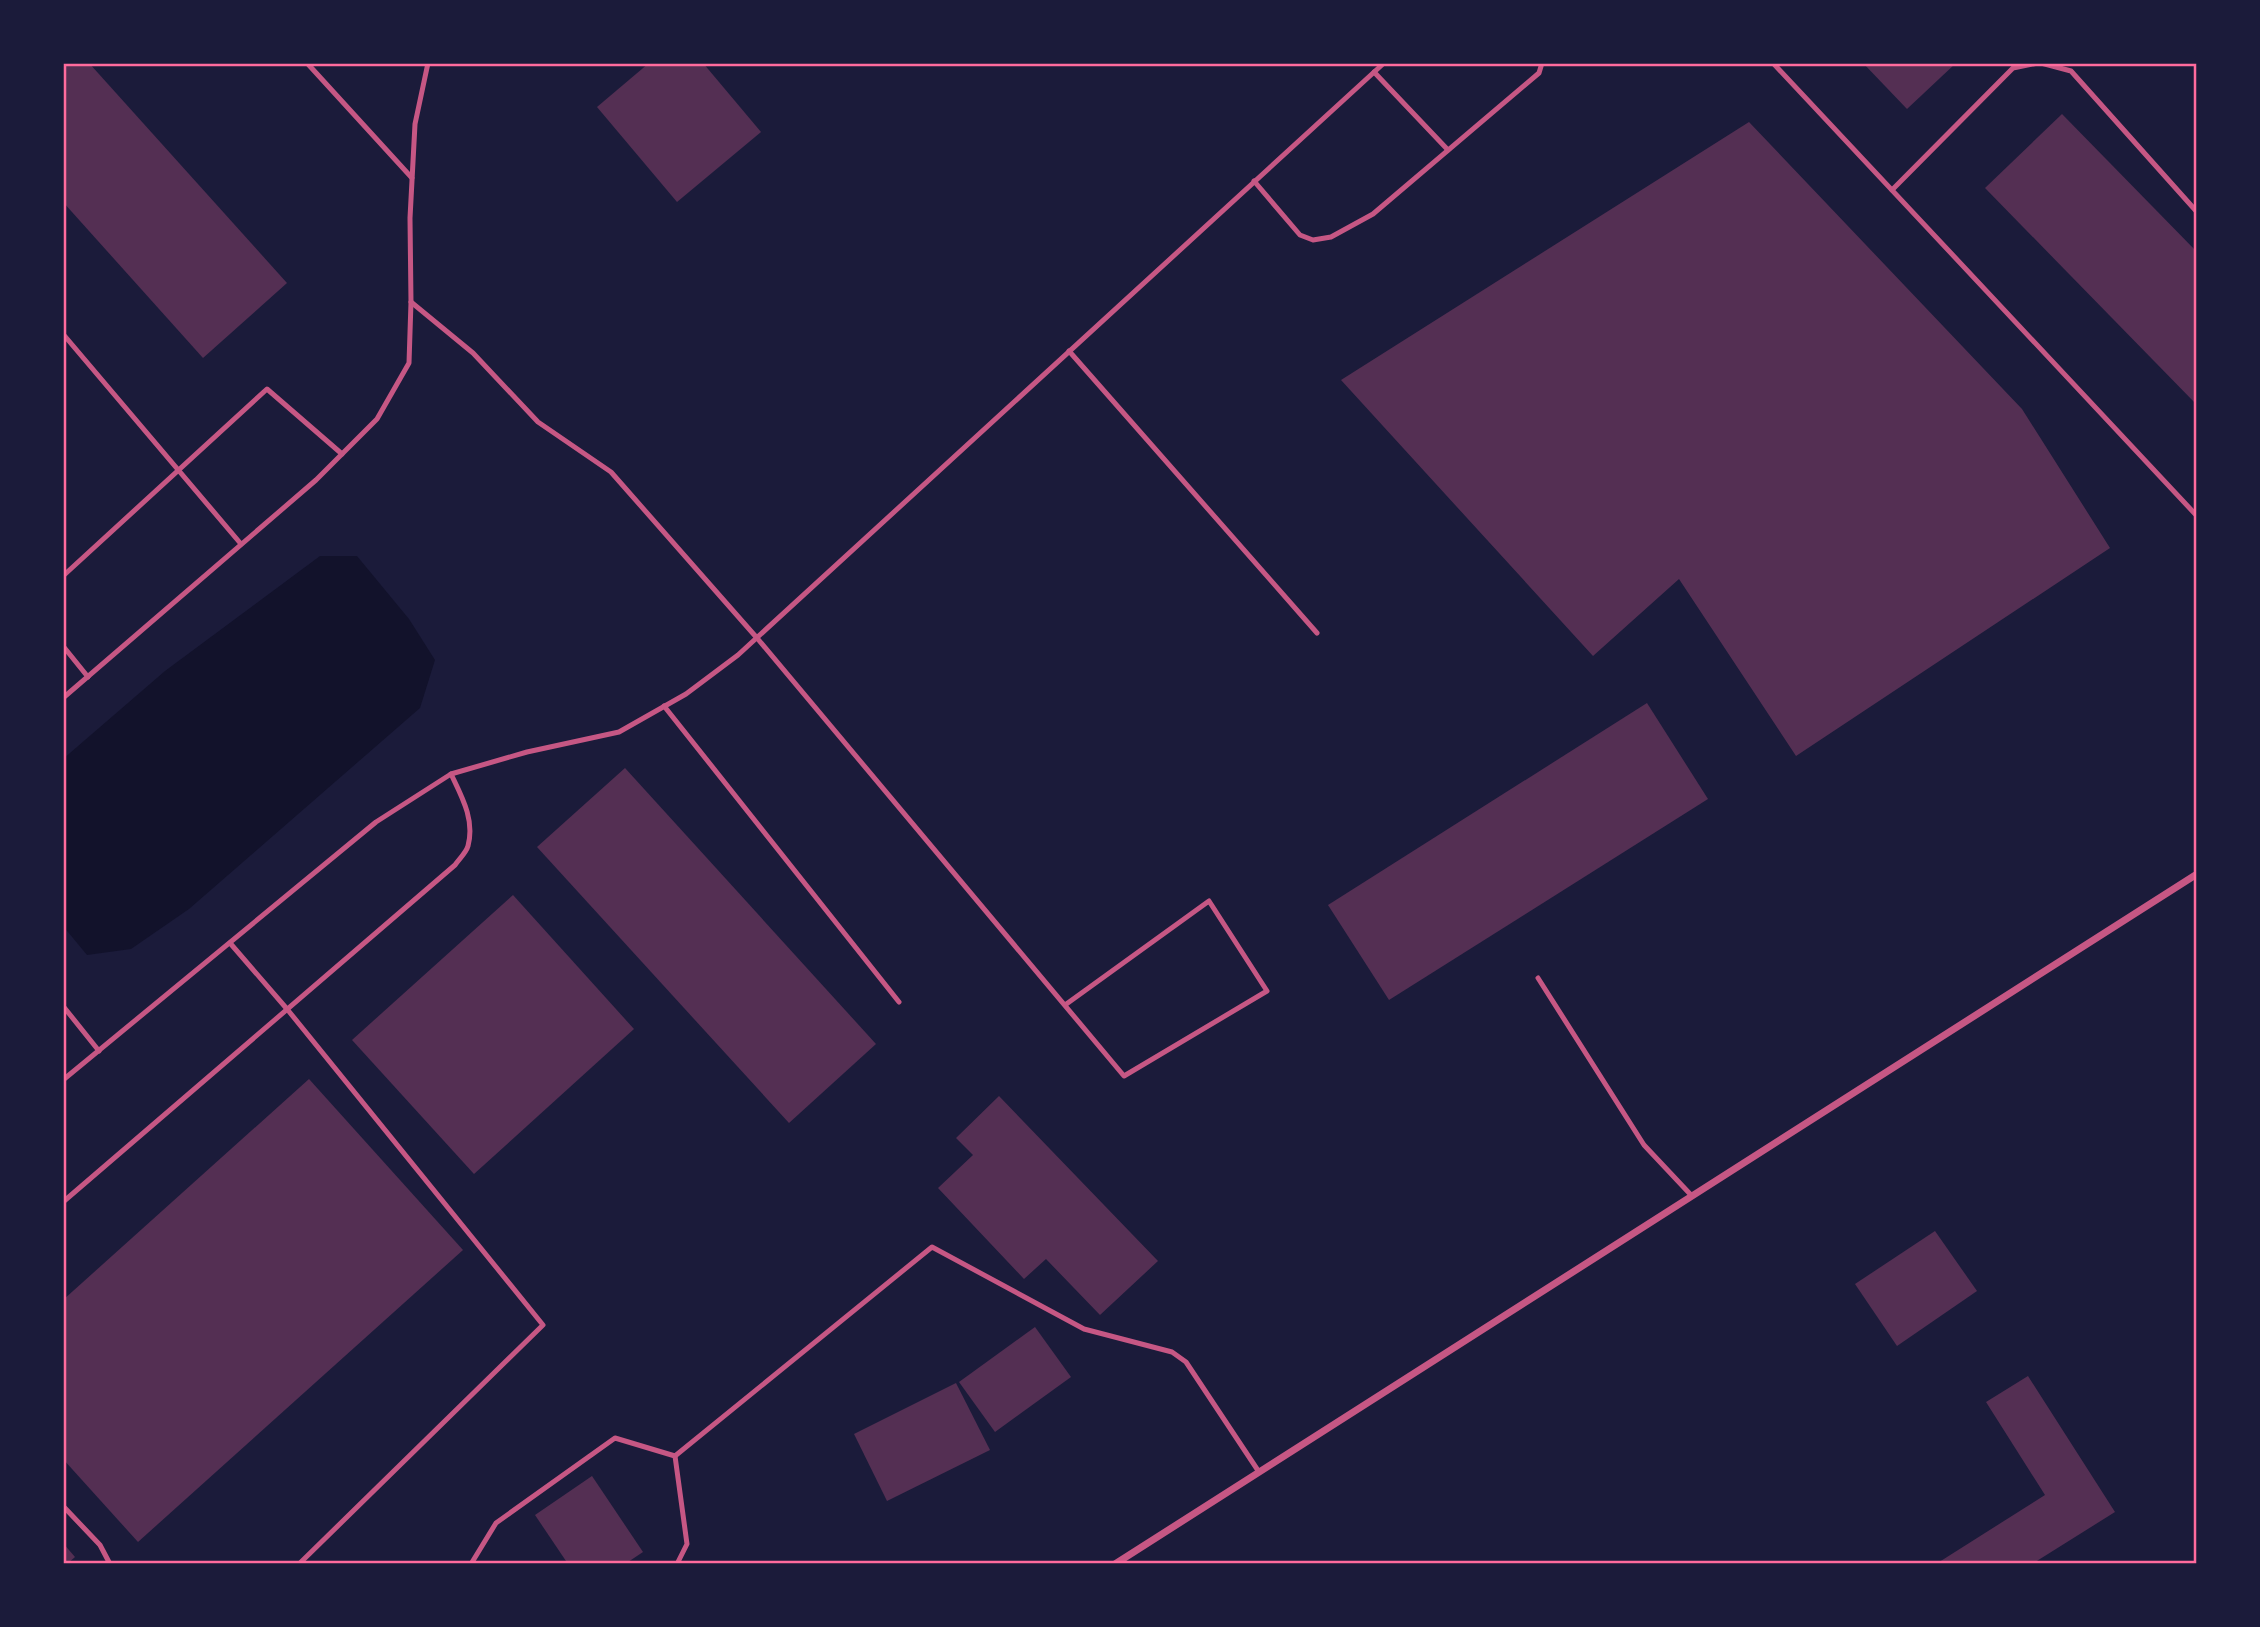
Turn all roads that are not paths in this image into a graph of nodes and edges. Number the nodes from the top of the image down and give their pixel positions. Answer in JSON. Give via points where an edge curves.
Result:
{"nodes":[{"id":1,"x":307,"y":63,"type":"edge"},
{"id":2,"x":428,"y":63,"type":"edge"},
{"id":3,"x":1384,"y":63,"type":"edge"},
{"id":4,"x":1542,"y":63,"type":"edge"},
{"id":5,"x":1773,"y":63,"type":"edge"},
{"id":6,"x":2040,"y":63,"type":"edge"},
{"id":7,"x":1374,"y":72,"type":"junction"},
{"id":8,"x":1448,"y":150,"type":"junction"},
{"id":9,"x":412,"y":178,"type":"junction"},
{"id":10,"x":1254,"y":181,"type":"junction"},
{"id":11,"x":1892,"y":190,"type":"junction"},
{"id":12,"x":2197,"y":212,"type":"edge"},
{"id":13,"x":411,"y":302,"type":"junction"},
{"id":14,"x":63,"y":334,"type":"edge"},
{"id":15,"x":1069,"y":351,"type":"junction"},
{"id":16,"x":342,"y":454,"type":"junction"},
{"id":17,"x":179,"y":470,"type":"junction"},
{"id":18,"x":2197,"y":516,"type":"edge"},
{"id":19,"x":241,"y":544,"type":"junction"},
{"id":20,"x":63,"y":576,"type":"edge"},
{"id":21,"x":1317,"y":633,"type":"dead end"},
{"id":22,"x":757,"y":638,"type":"junction"},
{"id":23,"x":63,"y":646,"type":"edge"},
{"id":24,"x":88,"y":677,"type":"junction"},
{"id":25,"x":63,"y":698,"type":"edge"},
{"id":26,"x":664,"y":706,"type":"junction"},
{"id":27,"x":451,"y":774,"type":"junction"},
{"id":28,"x":2197,"y":874,"type":"edge"},
{"id":29,"x":230,"y":943,"type":"junction"},
{"id":30,"x":1538,"y":978,"type":"dead end"},
{"id":31,"x":899,"y":1002,"type":"dead end"},
{"id":32,"x":1065,"y":1005,"type":"junction"},
{"id":33,"x":63,"y":1006,"type":"edge"},
{"id":34,"x":287,"y":1009,"type":"junction"},
{"id":35,"x":99,"y":1051,"type":"junction"},
{"id":36,"x":63,"y":1080,"type":"edge"},
{"id":37,"x":1691,"y":1195,"type":"junction"},
{"id":38,"x":63,"y":1202,"type":"edge"},
{"id":39,"x":675,"y":1456,"type":"junction"},
{"id":40,"x":1259,"y":1472,"type":"junction"},
{"id":41,"x":63,"y":1506,"type":"edge"},
{"id":42,"x":110,"y":1564,"type":"edge"},
{"id":43,"x":299,"y":1564,"type":"edge"},
{"id":44,"x":471,"y":1564,"type":"edge"},
{"id":45,"x":677,"y":1564,"type":"edge"},
{"id":46,"x":1115,"y":1564,"type":"edge"}],
"edges":[{"from":1,"to":9,"type":"lane"},
{"from":2,"to":9,"type":"lane","via":[[415,124]]},
{"from":3,"to":7,"type":"lane"},
{"from":4,"to":8,"type":"lane","via":[[1539,73]]},
{"from":5,"to":11,"type":"lane"},
{"from":6,"to":11,"type":"lane","via":[[2013,68]]},
{"from":6,"to":12,"type":"lane","via":[[2071,71]]},
{"from":7,"to":8,"type":"lane"},
{"from":7,"to":10,"type":"lane"},
{"from":8,"to":10,"type":"lane","via":[[1373,214],[1331,237],[1313,240],[1300,235]]},
{"from":9,"to":13,"type":"lane"},
{"from":10,"to":15,"type":"lane"},
{"from":11,"to":18,"type":"lane"},
{"from":13,"to":16,"type":"lane","via":[[409,363],[377,419]]},
{"from":13,"to":22,"type":"lane","via":[[473,353],[538,422],[611,472]]},
{"from":14,"to":17,"type":"lane"},
{"from":15,"to":21,"type":"lane"},
{"from":15,"to":22,"type":"lane"},
{"from":16,"to":17,"type":"lane","via":[[267,389]]},
{"from":16,"to":19,"type":"lane"},
{"from":17,"to":19,"type":"lane"},
{"from":17,"to":20,"type":"lane"},
{"from":19,"to":24,"type":"lane"},
{"from":22,"to":26,"type":"lane"},
{"from":22,"to":32,"type":"lane"},
{"from":23,"to":24,"type":"lane"},
{"from":24,"to":25,"type":"lane"},
{"from":26,"to":27,"type":"lane","via":[[619,732]]},
{"from":26,"to":31,"type":"lane"},
{"from":27,"to":29,"type":"lane","via":[[376,822]]},
{"from":27,"to":34,"type":"lane","via":[[468,809],[468,848],[455,865]]},
{"from":28,"to":37,"type":"street"},
{"from":29,"to":34,"type":"lane"},
{"from":29,"to":35,"type":"lane"},
{"from":30,"to":37,"type":"lane","via":[[1644,1145]]},
{"from":32,"to":32,"type":"lane","via":[[1124,1076],[1267,991],[1209,901]]},
{"from":33,"to":35,"type":"lane"},
{"from":34,"to":38,"type":"lane"},
{"from":34,"to":43,"type":"lane","via":[[543,1325]]},
{"from":35,"to":36,"type":"lane"},
{"from":37,"to":40,"type":"street"},
{"from":39,"to":40,"type":"lane","via":[[932,1247],[1084,1329],[1172,1352],[1186,1362]]},
{"from":39,"to":44,"type":"lane","via":[[615,1438],[496,1522]]},
{"from":39,"to":45,"type":"lane","via":[[687,1544]]},
{"from":40,"to":46,"type":"street"},
{"from":41,"to":42,"type":"lane","via":[[100,1545]]}]}
